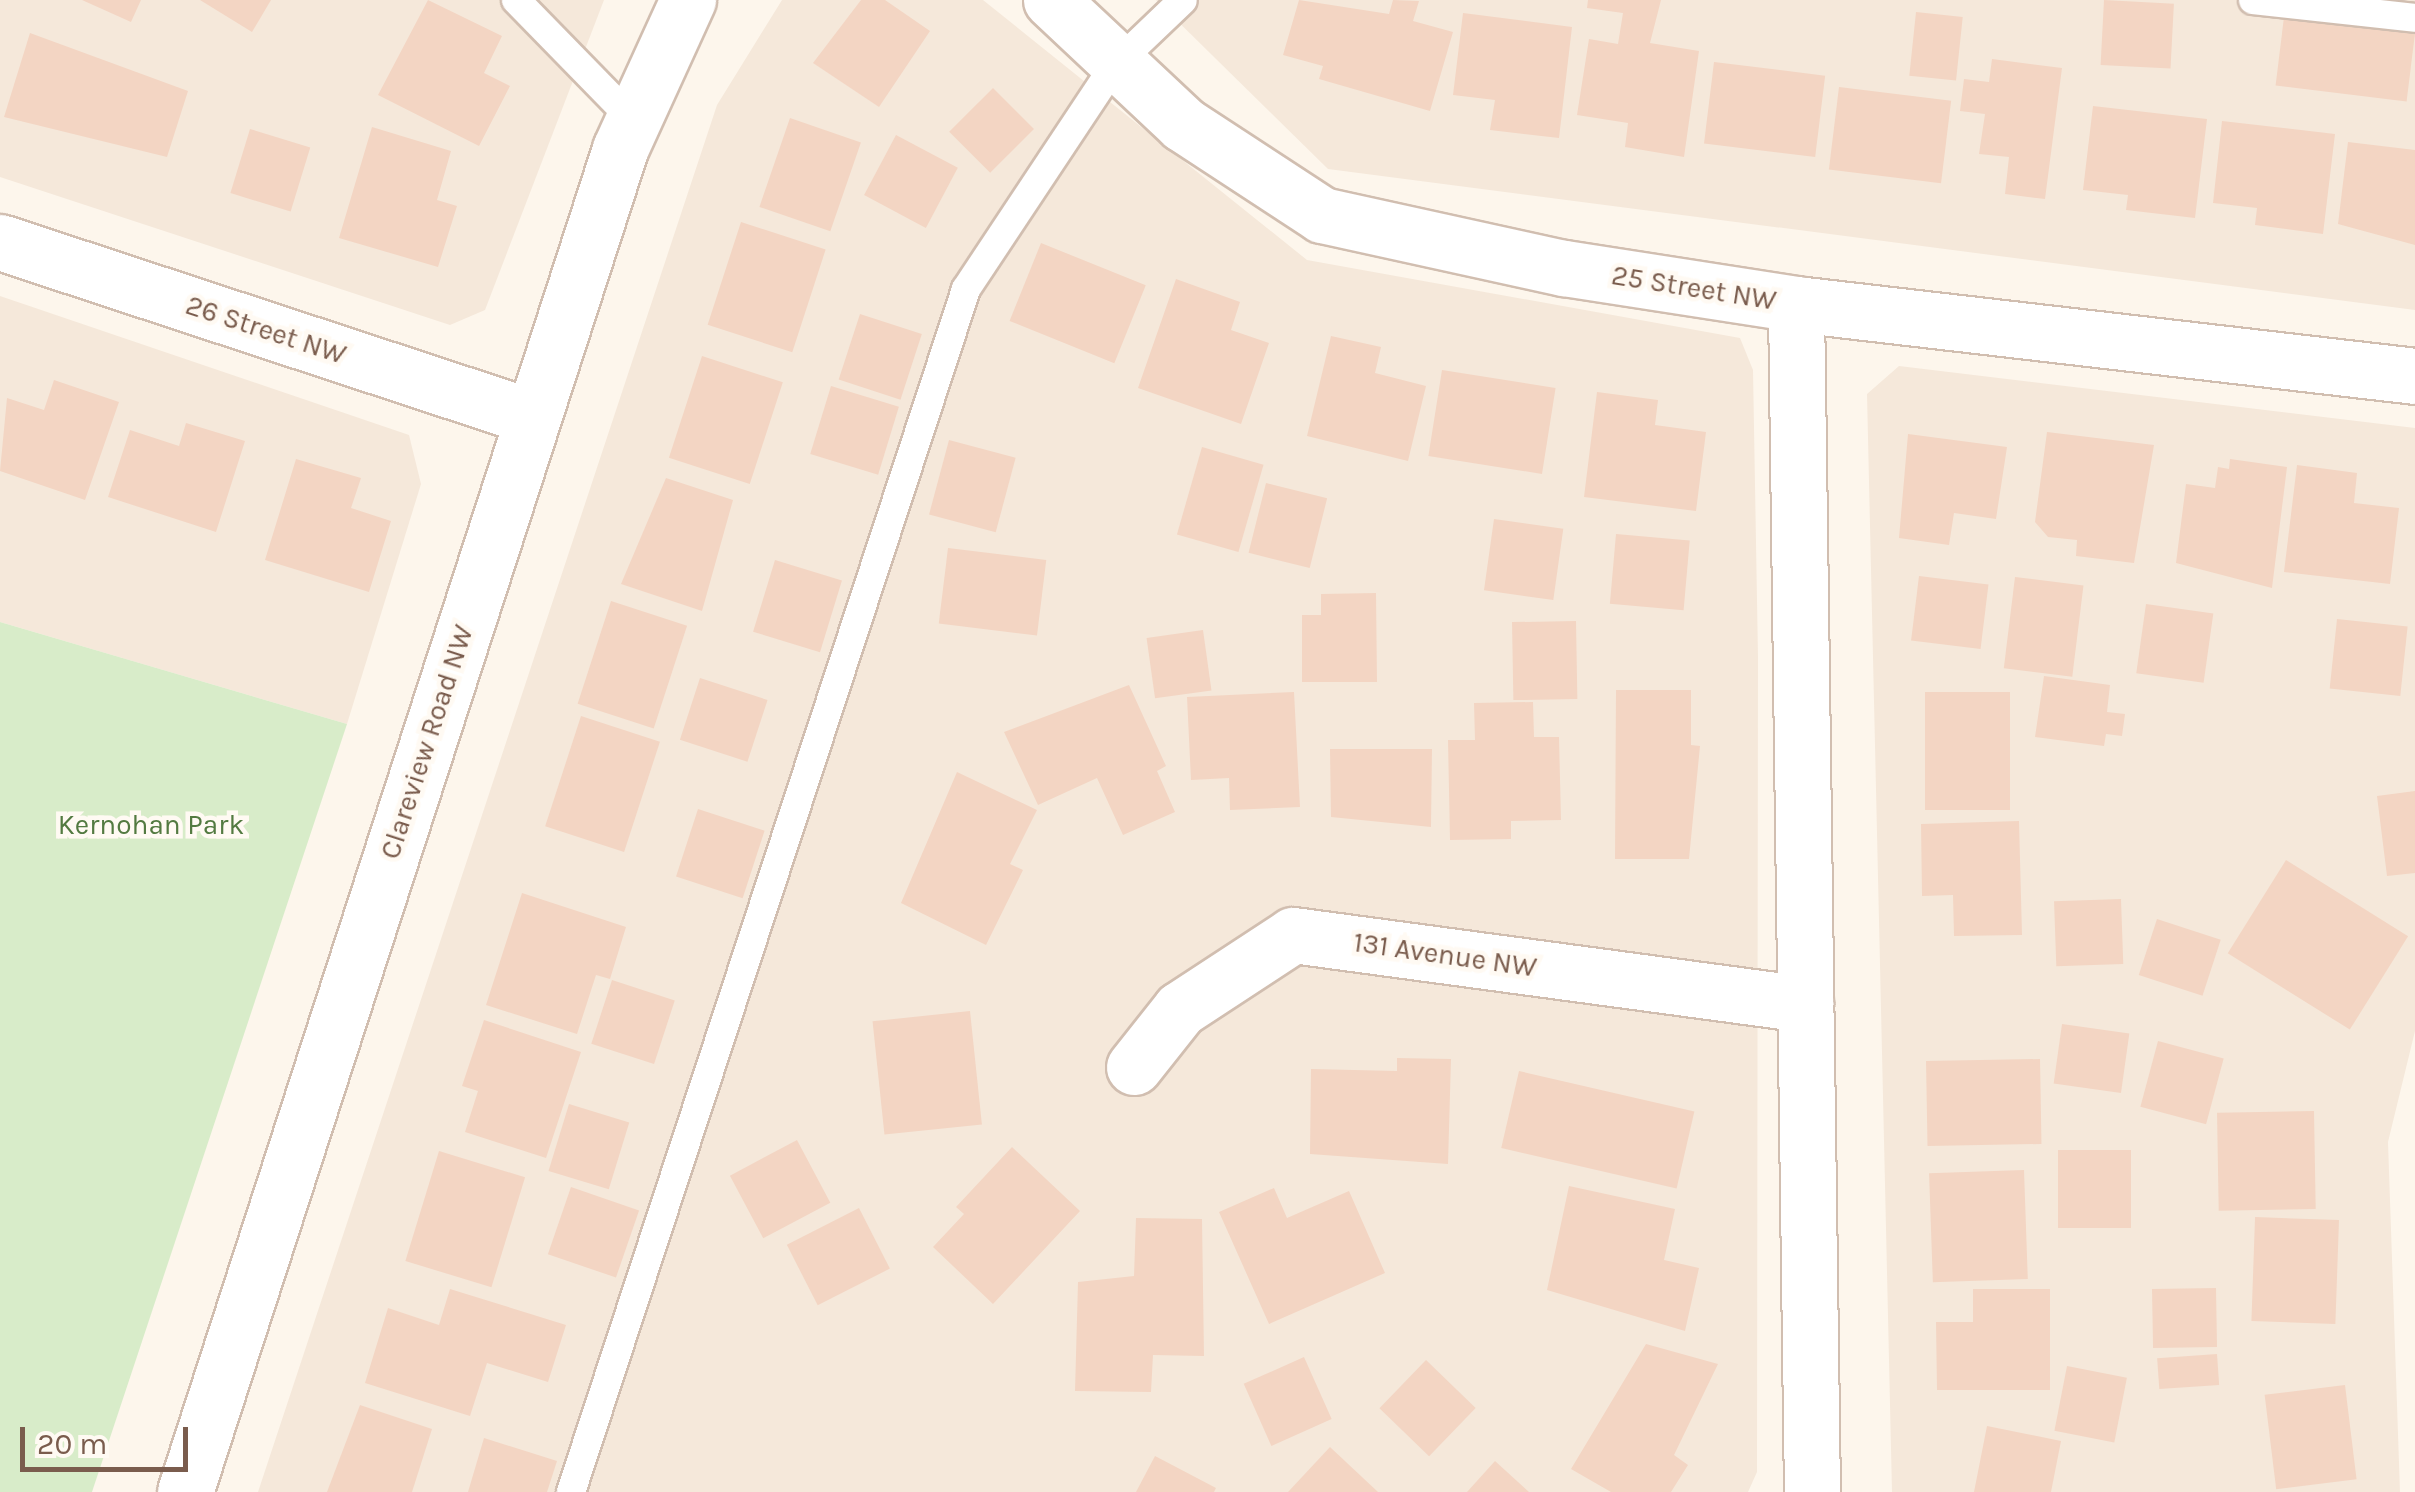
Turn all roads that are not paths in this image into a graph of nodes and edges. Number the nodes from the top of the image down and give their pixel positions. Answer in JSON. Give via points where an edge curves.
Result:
{"nodes":[{"id":1,"x":516,"y":0,"type":"edge"},
{"id":2,"x":688,"y":0,"type":"edge"},
{"id":3,"x":1051,"y":0,"type":"edge"},
{"id":4,"x":1182,"y":0,"type":"edge"},
{"id":5,"x":2253,"y":0,"type":"edge"},
{"id":6,"x":2415,"y":18,"type":"edge"},
{"id":7,"x":1114,"y":66,"type":"junction"},
{"id":8,"x":632,"y":119,"type":"junction"},
{"id":9,"x":0,"y":242,"type":"edge"},
{"id":10,"x":1796,"y":304,"type":"junction"},
{"id":11,"x":2415,"y":376,"type":"edge"},
{"id":12,"x":532,"y":417,"type":"junction"},
{"id":13,"x":1805,"y":1004,"type":"junction"},
{"id":14,"x":1134,"y":1067,"type":"dead end"},
{"id":15,"x":185,"y":1492,"type":"edge"},
{"id":16,"x":571,"y":1492,"type":"edge"},
{"id":17,"x":1812,"y":1492,"type":"edge"}],
"edges":[{"from":1,"to":8,"type":"lane"},
{"from":2,"to":8,"type":"street","name":"Clareview Road NW"},
{"from":3,"to":7,"type":"street","name":"25 Street NW"},
{"from":4,"to":7,"type":"lane"},
{"from":5,"to":6,"type":"lane"},
{"from":7,"to":10,"type":"street","name":"25 Street NW","via":[[1183,124],[1322,215],[1564,268]]},
{"from":7,"to":16,"type":"lane","via":[[966,288]]},
{"from":8,"to":12,"type":"street","name":"Clareview Road NW"},
{"from":9,"to":12,"type":"street","name":"26 Street NW"},
{"from":10,"to":11,"type":"street","name":"25 Street NW"},
{"from":10,"to":13,"type":"street"},
{"from":12,"to":15,"type":"street","name":"Clareview Road NW"},
{"from":13,"to":14,"type":"street","name":"131 Avenue NW","via":[[1294,934],[1180,1009]]},
{"from":13,"to":17,"type":"street"}]}
